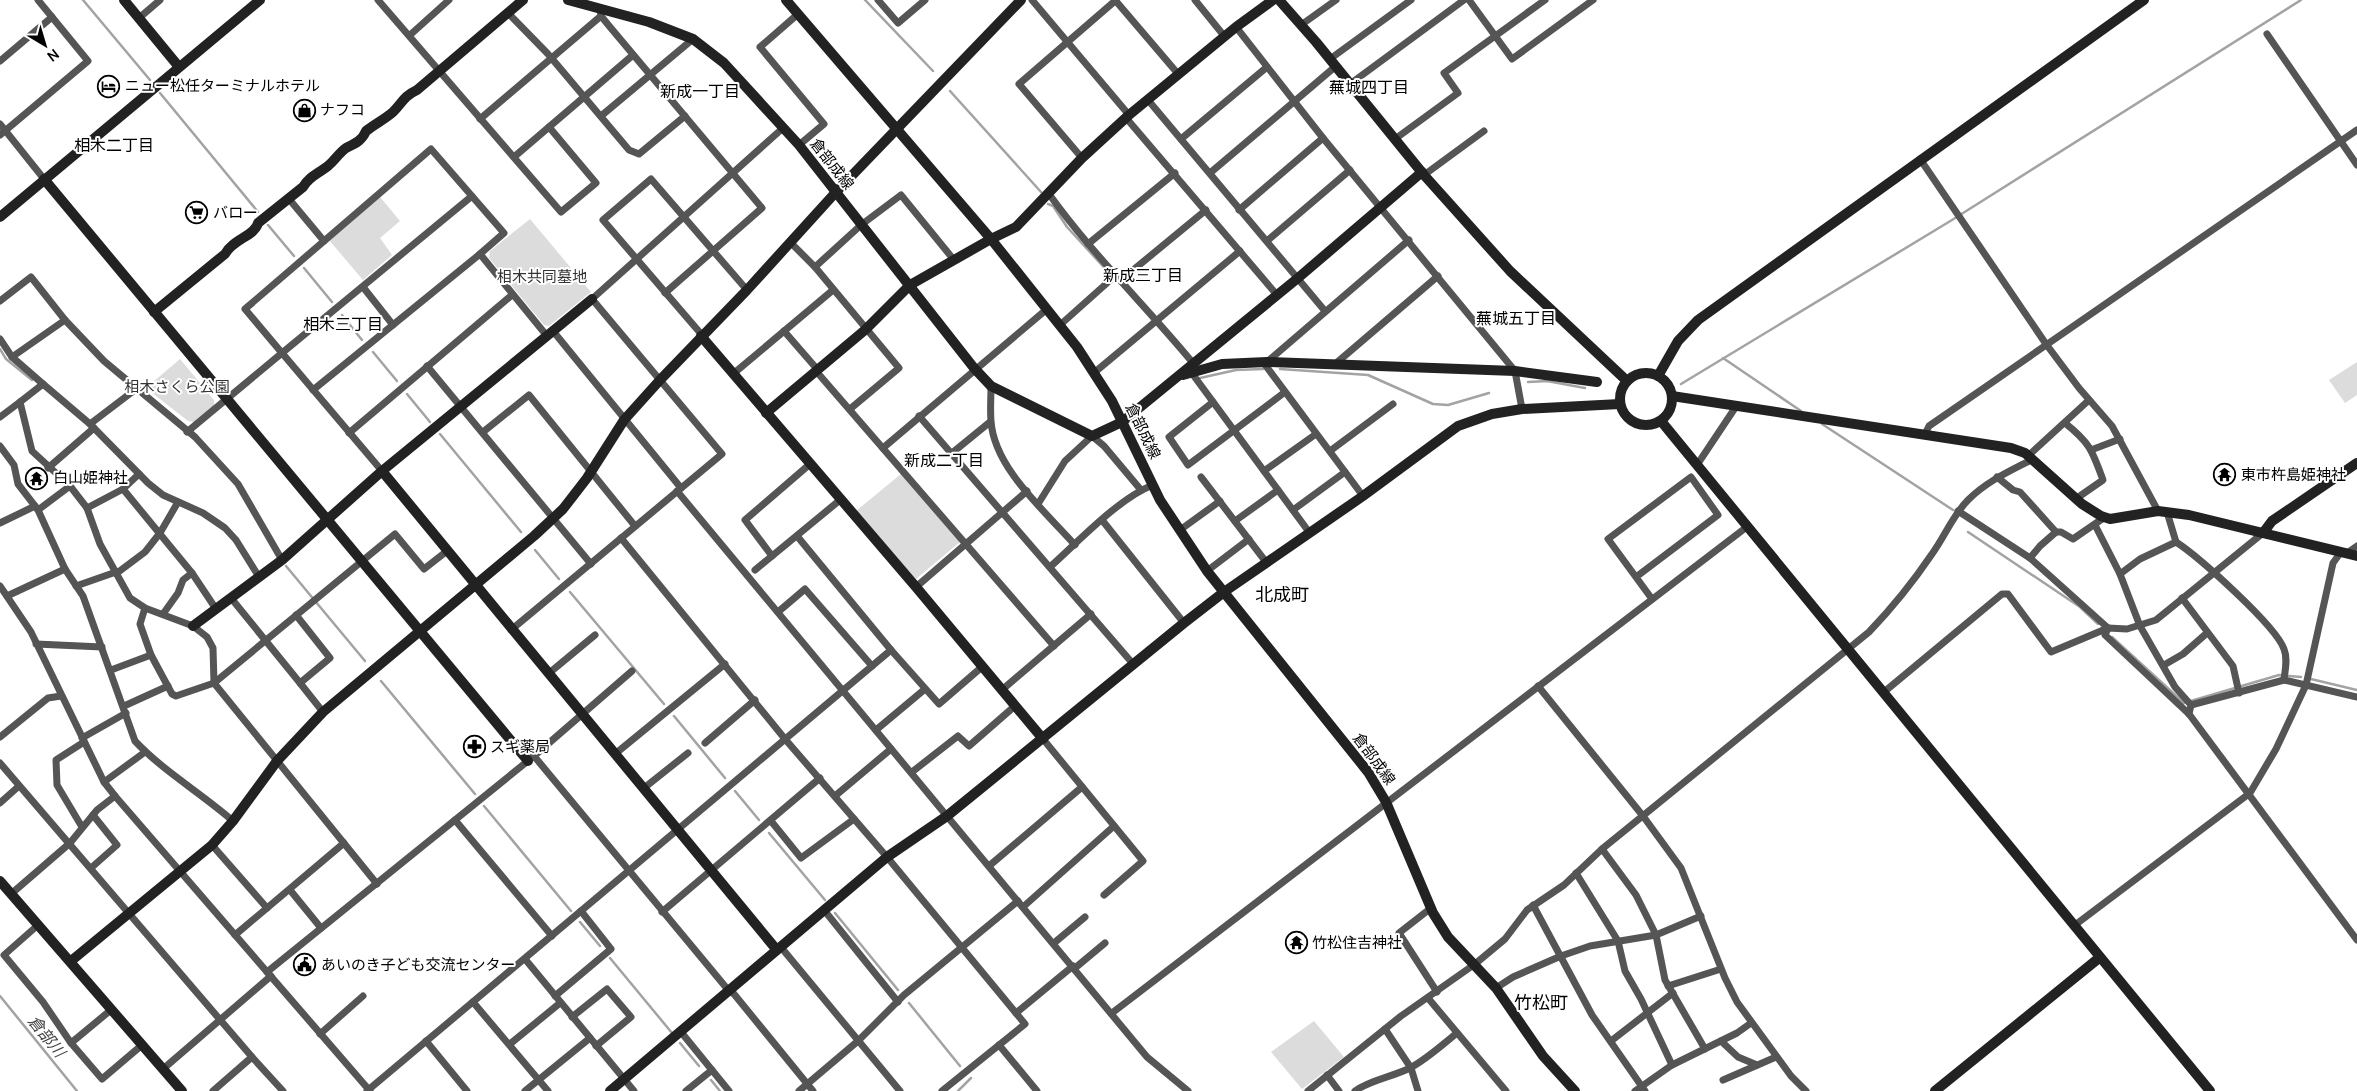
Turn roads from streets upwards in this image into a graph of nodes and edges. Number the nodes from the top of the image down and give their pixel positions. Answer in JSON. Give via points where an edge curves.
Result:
{"nodes":[{"id":1,"x":38,"y":0,"type":"edge"},
{"id":2,"x":124,"y":0,"type":"edge"},
{"id":3,"x":160,"y":0,"type":"edge"},
{"id":4,"x":260,"y":0,"type":"edge"},
{"id":5,"x":449,"y":0,"type":"edge"},
{"id":6,"x":523,"y":0,"type":"edge"},
{"id":7,"x":568,"y":0,"type":"edge"},
{"id":8,"x":786,"y":0,"type":"edge"},
{"id":9,"x":878,"y":0,"type":"edge"},
{"id":10,"x":926,"y":0,"type":"edge"},
{"id":11,"x":1021,"y":0,"type":"edge"},
{"id":12,"x":1032,"y":0,"type":"edge"},
{"id":13,"x":1115,"y":0,"type":"edge"},
{"id":14,"x":1195,"y":0,"type":"edge"},
{"id":15,"x":1273,"y":0,"type":"edge"},
{"id":16,"x":1279,"y":0,"type":"edge"},
{"id":17,"x":1336,"y":0,"type":"edge"},
{"id":18,"x":1411,"y":0,"type":"edge"},
{"id":19,"x":1464,"y":0,"type":"edge"},
{"id":20,"x":1469,"y":0,"type":"edge"},
{"id":21,"x":1545,"y":0,"type":"edge"},
{"id":22,"x":1593,"y":0,"type":"edge"},
{"id":23,"x":2143,"y":0,"type":"edge"},
{"id":24,"x":381,"y":1,"type":"edge"},
{"id":25,"x":508,"y":13,"type":"junction"},
{"id":26,"x":601,"y":13,"type":"junction"},
{"id":27,"x":798,"y":14,"type":"junction"},
{"id":28,"x":52,"y":17,"type":"junction"},
{"id":29,"x":139,"y":18,"type":"junction"},
{"id":30,"x":1301,"y":25,"type":"junction"},
{"id":31,"x":1236,"y":27,"type":"junction"},
{"id":32,"x":2266,"y":34,"type":"dead end"},
{"id":33,"x":410,"y":35,"type":"junction"},
{"id":34,"x":1495,"y":36,"type":"junction"},
{"id":35,"x":1225,"y":37,"type":"junction"},
{"id":36,"x":693,"y":39,"type":"junction"},
{"id":37,"x":1067,"y":41,"type":"junction"},
{"id":38,"x":633,"y":55,"type":"junction"},
{"id":39,"x":552,"y":58,"type":"junction"},
{"id":40,"x":0,"y":61,"type":"edge"},
{"id":41,"x":1333,"y":62,"type":"junction"},
{"id":42,"x":1267,"y":67,"type":"junction"},
{"id":43,"x":180,"y":68,"type":"junction"},
{"id":44,"x":438,"y":72,"type":"junction"},
{"id":45,"x":1178,"y":75,"type":"junction"},
{"id":46,"x":651,"y":76,"type":"junction"},
{"id":47,"x":1350,"y":84,"type":"junction"},
{"id":48,"x":585,"y":97,"type":"junction"},
{"id":49,"x":1148,"y":100,"type":"junction"},
{"id":50,"x":1295,"y":102,"type":"junction"},
{"id":51,"x":601,"y":116,"type":"junction"},
{"id":52,"x":685,"y":116,"type":"junction"},
{"id":53,"x":1128,"y":117,"type":"junction"},
{"id":54,"x":480,"y":119,"type":"junction"},
{"id":55,"x":0,"y":124,"type":"edge"},
{"id":56,"x":549,"y":127,"type":"junction"},
{"id":57,"x":783,"y":128,"type":"junction"},
{"id":58,"x":2357,"y":130,"type":"edge"},
{"id":59,"x":896,"y":131,"type":"junction"},
{"id":60,"x":1484,"y":131,"type":"dead end"},
{"id":61,"x":2,"y":133,"type":"edge"},
{"id":62,"x":1323,"y":138,"type":"junction"},
{"id":63,"x":1181,"y":139,"type":"junction"},
{"id":64,"x":1395,"y":139,"type":"junction"},
{"id":65,"x":2341,"y":141,"type":"junction"},
{"id":66,"x":799,"y":145,"type":"junction"},
{"id":67,"x":514,"y":157,"type":"junction"},
{"id":68,"x":1082,"y":158,"type":"junction"},
{"id":69,"x":1920,"y":159,"type":"junction"},
{"id":70,"x":2357,"y":165,"type":"edge"},
{"id":71,"x":1350,"y":170,"type":"junction"},
{"id":72,"x":732,"y":173,"type":"junction"},
{"id":73,"x":1175,"y":173,"type":"junction"},
{"id":74,"x":1210,"y":173,"type":"junction"},
{"id":75,"x":1423,"y":173,"type":"junction"},
{"id":76,"x":44,"y":179,"type":"junction"},
{"id":77,"x":836,"y":192,"type":"junction"},
{"id":78,"x":1049,"y":194,"type":"junction"},
{"id":79,"x":472,"y":196,"type":"junction"},
{"id":80,"x":289,"y":199,"type":"junction"},
{"id":81,"x":1381,"y":205,"type":"junction"},
{"id":82,"x":1206,"y":210,"type":"junction"},
{"id":83,"x":1239,"y":210,"type":"junction"},
{"id":84,"x":684,"y":215,"type":"junction"},
{"id":85,"x":0,"y":217,"type":"edge"},
{"id":86,"x":861,"y":225,"type":"junction"},
{"id":87,"x":991,"y":239,"type":"junction"},
{"id":88,"x":324,"y":240,"type":"junction"},
{"id":89,"x":1409,"y":240,"type":"junction"},
{"id":90,"x":1267,"y":241,"type":"junction"},
{"id":91,"x":790,"y":242,"type":"junction"},
{"id":92,"x":1088,"y":244,"type":"junction"},
{"id":93,"x":714,"y":251,"type":"junction"},
{"id":94,"x":1240,"y":251,"type":"junction"},
{"id":95,"x":480,"y":254,"type":"junction"},
{"id":96,"x":635,"y":258,"type":"junction"},
{"id":97,"x":954,"y":260,"type":"junction"},
{"id":98,"x":814,"y":267,"type":"junction"},
{"id":99,"x":1438,"y":276,"type":"junction"},
{"id":100,"x":1118,"y":277,"type":"junction"},
{"id":101,"x":1298,"y":278,"type":"junction"},
{"id":102,"x":910,"y":285,"type":"junction"},
{"id":103,"x":363,"y":287,"type":"junction"},
{"id":104,"x":747,"y":290,"type":"junction"},
{"id":105,"x":833,"y":290,"type":"junction"},
{"id":106,"x":665,"y":293,"type":"junction"},
{"id":107,"x":512,"y":295,"type":"junction"},
{"id":108,"x":1277,"y":295,"type":"junction"},
{"id":109,"x":592,"y":299,"type":"junction"},
{"id":110,"x":0,"y":301,"type":"edge"},
{"id":111,"x":1047,"y":309,"type":"junction"},
{"id":112,"x":1325,"y":311,"type":"junction"},
{"id":113,"x":154,"y":312,"type":"junction"},
{"id":114,"x":1157,"y":319,"type":"junction"},
{"id":115,"x":65,"y":320,"type":"junction"},
{"id":116,"x":393,"y":324,"type":"junction"},
{"id":117,"x":1060,"y":325,"type":"junction"},
{"id":118,"x":865,"y":330,"type":"junction"},
{"id":119,"x":784,"y":331,"type":"junction"},
{"id":120,"x":550,"y":333,"type":"junction"},
{"id":121,"x":701,"y":336,"type":"junction"},
{"id":122,"x":0,"y":339,"type":"edge"},
{"id":123,"x":2046,"y":344,"type":"junction"},
{"id":124,"x":282,"y":353,"type":"junction"},
{"id":125,"x":12,"y":357,"type":"junction"},
{"id":126,"x":1265,"y":362,"type":"junction"},
{"id":127,"x":1334,"y":365,"type":"junction"},
{"id":128,"x":427,"y":366,"type":"junction"},
{"id":129,"x":974,"y":368,"type":"junction"},
{"id":130,"x":1192,"y":368,"type":"junction"},
{"id":131,"x":816,"y":370,"type":"junction"},
{"id":132,"x":1515,"y":371,"type":"junction"},
{"id":133,"x":1095,"y":372,"type":"junction"},
{"id":134,"x":733,"y":374,"type":"junction"},
{"id":135,"x":1658,"y":376,"type":"junction"},
{"id":136,"x":660,"y":380,"type":"junction"},
{"id":137,"x":1627,"y":381,"type":"junction"},
{"id":138,"x":1597,"y":382,"type":"dead end"},
{"id":139,"x":43,"y":384,"type":"junction"},
{"id":140,"x":991,"y":386,"type":"junction"},
{"id":141,"x":136,"y":388,"type":"junction"},
{"id":142,"x":313,"y":390,"type":"junction"},
{"id":143,"x":1285,"y":392,"type":"junction"},
{"id":144,"x":1672,"y":396,"type":"junction"},
{"id":145,"x":228,"y":400,"type":"junction"},
{"id":146,"x":2089,"y":400,"type":"junction"},
{"id":147,"x":20,"y":402,"type":"junction"},
{"id":148,"x":1213,"y":402,"type":"junction"},
{"id":149,"x":1393,"y":404,"type":"dead end"},
{"id":150,"x":1620,"y":404,"type":"junction"},
{"id":151,"x":1737,"y":405,"type":"junction"},
{"id":152,"x":461,"y":406,"type":"junction"},
{"id":153,"x":850,"y":409,"type":"junction"},
{"id":154,"x":1522,"y":409,"type":"junction"},
{"id":155,"x":766,"y":413,"type":"junction"},
{"id":156,"x":919,"y":416,"type":"junction"},
{"id":157,"x":0,"y":417,"type":"edge"},
{"id":158,"x":625,"y":419,"type":"junction"},
{"id":159,"x":1661,"y":421,"type":"junction"},
{"id":160,"x":990,"y":422,"type":"junction"},
{"id":161,"x":1122,"y":422,"type":"junction"},
{"id":162,"x":2065,"y":423,"type":"junction"},
{"id":163,"x":92,"y":426,"type":"junction"},
{"id":164,"x":1234,"y":429,"type":"junction"},
{"id":165,"x":187,"y":432,"type":"junction"},
{"id":166,"x":483,"y":432,"type":"junction"},
{"id":167,"x":349,"y":433,"type":"junction"},
{"id":168,"x":1316,"y":434,"type":"junction"},
{"id":169,"x":1925,"y":434,"type":"junction"},
{"id":170,"x":1092,"y":436,"type":"junction"},
{"id":171,"x":2120,"y":439,"type":"junction"},
{"id":172,"x":0,"y":446,"type":"edge"},
{"id":173,"x":883,"y":448,"type":"junction"},
{"id":174,"x":2091,"y":450,"type":"junction"},
{"id":175,"x":1330,"y":452,"type":"junction"},
{"id":176,"x":952,"y":453,"type":"junction"},
{"id":177,"x":2031,"y":457,"type":"junction"},
{"id":178,"x":2357,"y":463,"type":"edge"},
{"id":179,"x":810,"y":464,"type":"junction"},
{"id":180,"x":1697,"y":465,"type":"junction"},
{"id":181,"x":48,"y":468,"type":"junction"},
{"id":182,"x":382,"y":471,"type":"junction"},
{"id":183,"x":1264,"y":471,"type":"junction"},
{"id":184,"x":591,"y":472,"type":"junction"},
{"id":185,"x":1345,"y":472,"type":"junction"},
{"id":186,"x":140,"y":474,"type":"junction"},
{"id":187,"x":1997,"y":476,"type":"junction"},
{"id":188,"x":1202,"y":477,"type":"dead end"},
{"id":189,"x":1153,"y":485,"type":"junction"},
{"id":190,"x":70,"y":486,"type":"junction"},
{"id":191,"x":122,"y":489,"type":"junction"},
{"id":192,"x":679,"y":490,"type":"junction"},
{"id":193,"x":1140,"y":490,"type":"junction"},
{"id":194,"x":1278,"y":490,"type":"junction"},
{"id":195,"x":1027,"y":491,"type":"junction"},
{"id":196,"x":1363,"y":496,"type":"junction"},
{"id":197,"x":2077,"y":498,"type":"junction"},
{"id":198,"x":840,"y":500,"type":"junction"},
{"id":199,"x":1220,"y":501,"type":"junction"},
{"id":200,"x":178,"y":502,"type":"junction"},
{"id":201,"x":1038,"y":504,"type":"junction"},
{"id":202,"x":36,"y":508,"type":"junction"},
{"id":203,"x":87,"y":508,"type":"junction"},
{"id":204,"x":1293,"y":510,"type":"junction"},
{"id":205,"x":1958,"y":511,"type":"junction"},
{"id":206,"x":2162,"y":511,"type":"junction"},
{"id":207,"x":1003,"y":512,"type":"junction"},
{"id":208,"x":553,"y":518,"type":"junction"},
{"id":209,"x":2106,"y":518,"type":"junction"},
{"id":210,"x":327,"y":520,"type":"junction"},
{"id":211,"x":1102,"y":520,"type":"junction"},
{"id":212,"x":1235,"y":521,"type":"junction"},
{"id":213,"x":0,"y":523,"type":"edge"},
{"id":214,"x":2095,"y":525,"type":"junction"},
{"id":215,"x":635,"y":526,"type":"junction"},
{"id":216,"x":1748,"y":526,"type":"junction"},
{"id":217,"x":1180,"y":530,"type":"junction"},
{"id":218,"x":1310,"y":532,"type":"junction"},
{"id":219,"x":2056,"y":532,"type":"junction"},
{"id":220,"x":2263,"y":532,"type":"junction"},
{"id":221,"x":160,"y":533,"type":"junction"},
{"id":222,"x":798,"y":536,"type":"junction"},
{"id":223,"x":621,"y":538,"type":"junction"},
{"id":224,"x":1249,"y":539,"type":"junction"},
{"id":225,"x":2176,"y":542,"type":"junction"},
{"id":226,"x":966,"y":543,"type":"junction"},
{"id":227,"x":1074,"y":544,"type":"junction"},
{"id":228,"x":2357,"y":546,"type":"edge"},
{"id":229,"x":447,"y":551,"type":"junction"},
{"id":230,"x":2348,"y":554,"type":"edge"},
{"id":231,"x":772,"y":556,"type":"junction"},
{"id":232,"x":2030,"y":558,"type":"junction"},
{"id":233,"x":282,"y":560,"type":"junction"},
{"id":234,"x":360,"y":561,"type":"junction"},
{"id":235,"x":1266,"y":562,"type":"junction"},
{"id":236,"x":590,"y":564,"type":"junction"},
{"id":237,"x":1050,"y":567,"type":"junction"},
{"id":238,"x":65,"y":569,"type":"junction"},
{"id":239,"x":755,"y":570,"type":"dead end"},
{"id":240,"x":1207,"y":571,"type":"junction"},
{"id":241,"x":116,"y":572,"type":"junction"},
{"id":242,"x":192,"y":573,"type":"junction"},
{"id":243,"x":2214,"y":573,"type":"junction"},
{"id":244,"x":2120,"y":574,"type":"junction"},
{"id":245,"x":259,"y":577,"type":"junction"},
{"id":246,"x":1636,"y":577,"type":"junction"},
{"id":247,"x":474,"y":584,"type":"junction"},
{"id":248,"x":0,"y":586,"type":"edge"},
{"id":249,"x":76,"y":586,"type":"junction"},
{"id":250,"x":916,"y":586,"type":"junction"},
{"id":251,"x":1224,"y":592,"type":"junction"},
{"id":252,"x":7,"y":596,"type":"junction"},
{"id":253,"x":231,"y":598,"type":"junction"},
{"id":254,"x":2182,"y":598,"type":"junction"},
{"id":255,"x":1652,"y":599,"type":"junction"},
{"id":256,"x":145,"y":608,"type":"junction"},
{"id":257,"x":216,"y":609,"type":"junction"},
{"id":258,"x":778,"y":612,"type":"junction"},
{"id":259,"x":163,"y":614,"type":"junction"},
{"id":260,"x":1091,"y":614,"type":"junction"},
{"id":261,"x":296,"y":615,"type":"junction"},
{"id":262,"x":1184,"y":623,"type":"junction"},
{"id":263,"x":194,"y":626,"type":"junction"},
{"id":264,"x":2140,"y":626,"type":"junction"},
{"id":265,"x":2108,"y":628,"type":"junction"},
{"id":266,"x":418,"y":630,"type":"junction"},
{"id":267,"x":511,"y":630,"type":"junction"},
{"id":268,"x":2207,"y":633,"type":"junction"},
{"id":269,"x":595,"y":635,"type":"dead end"},
{"id":270,"x":264,"y":641,"type":"junction"},
{"id":271,"x":36,"y":644,"type":"junction"},
{"id":272,"x":1054,"y":646,"type":"junction"},
{"id":273,"x":102,"y":647,"type":"junction"},
{"id":274,"x":1850,"y":648,"type":"junction"},
{"id":275,"x":891,"y":650,"type":"junction"},
{"id":276,"x":151,"y":655,"type":"junction"},
{"id":277,"x":725,"y":664,"type":"junction"},
{"id":278,"x":1134,"y":665,"type":"junction"},
{"id":279,"x":2164,"y":665,"type":"junction"},
{"id":280,"x":872,"y":666,"type":"junction"},
{"id":281,"x":983,"y":666,"type":"junction"},
{"id":282,"x":110,"y":670,"type":"junction"},
{"id":283,"x":632,"y":671,"type":"dead end"},
{"id":284,"x":548,"y":674,"type":"junction"},
{"id":285,"x":2284,"y":680,"type":"junction"},
{"id":286,"x":214,"y":683,"type":"junction"},
{"id":287,"x":300,"y":683,"type":"junction"},
{"id":288,"x":2306,"y":685,"type":"junction"},
{"id":289,"x":168,"y":686,"type":"junction"},
{"id":290,"x":1538,"y":686,"type":"junction"},
{"id":291,"x":1003,"y":689,"type":"junction"},
{"id":292,"x":925,"y":690,"type":"junction"},
{"id":293,"x":844,"y":691,"type":"junction"},
{"id":294,"x":1884,"y":692,"type":"junction"},
{"id":295,"x":2239,"y":692,"type":"junction"},
{"id":296,"x":61,"y":696,"type":"junction"},
{"id":297,"x":2357,"y":697,"type":"edge"},
{"id":298,"x":755,"y":700,"type":"junction"},
{"id":299,"x":2191,"y":704,"type":"junction"},
{"id":300,"x":1016,"y":705,"type":"junction"},
{"id":301,"x":125,"y":710,"type":"junction"},
{"id":302,"x":323,"y":712,"type":"junction"},
{"id":303,"x":582,"y":714,"type":"junction"},
{"id":304,"x":2189,"y":714,"type":"junction"},
{"id":305,"x":876,"y":730,"type":"junction"},
{"id":306,"x":0,"y":737,"type":"edge"},
{"id":307,"x":785,"y":738,"type":"junction"},
{"id":308,"x":1043,"y":739,"type":"junction"},
{"id":309,"x":83,"y":740,"type":"junction"},
{"id":310,"x":705,"y":743,"type":"dead end"},
{"id":311,"x":891,"y":749,"type":"junction"},
{"id":312,"x":145,"y":752,"type":"junction"},
{"id":313,"x":688,"y":752,"type":"dead end"},
{"id":314,"x":616,"y":754,"type":"junction"},
{"id":315,"x":531,"y":758,"type":"junction"},
{"id":316,"x":277,"y":761,"type":"junction"},
{"id":317,"x":0,"y":763,"type":"edge"},
{"id":318,"x":912,"y":772,"type":"junction"},
{"id":319,"x":820,"y":778,"type":"junction"},
{"id":320,"x":104,"y":782,"type":"junction"},
{"id":321,"x":19,"y":786,"type":"junction"},
{"id":322,"x":1082,"y":787,"type":"junction"},
{"id":323,"x":644,"y":788,"type":"junction"},
{"id":324,"x":2250,"y":793,"type":"junction"},
{"id":325,"x":115,"y":796,"type":"junction"},
{"id":326,"x":835,"y":796,"type":"junction"},
{"id":327,"x":1386,"y":802,"type":"junction"},
{"id":328,"x":0,"y":803,"type":"edge"},
{"id":329,"x":93,"y":815,"type":"junction"},
{"id":330,"x":947,"y":816,"type":"junction"},
{"id":331,"x":1644,"y":816,"type":"junction"},
{"id":332,"x":854,"y":819,"type":"junction"},
{"id":333,"x":455,"y":820,"type":"junction"},
{"id":334,"x":233,"y":821,"type":"junction"},
{"id":335,"x":771,"y":821,"type":"junction"},
{"id":336,"x":1114,"y":826,"type":"junction"},
{"id":337,"x":82,"y":828,"type":"junction"},
{"id":338,"x":676,"y":829,"type":"junction"},
{"id":339,"x":70,"y":843,"type":"junction"},
{"id":340,"x":344,"y":844,"type":"junction"},
{"id":341,"x":212,"y":845,"type":"junction"},
{"id":342,"x":1602,"y":849,"type":"junction"},
{"id":343,"x":887,"y":857,"type":"junction"},
{"id":344,"x":989,"y":866,"type":"junction"},
{"id":345,"x":91,"y":868,"type":"junction"},
{"id":346,"x":180,"y":871,"type":"junction"},
{"id":347,"x":629,"y":871,"type":"junction"},
{"id":348,"x":712,"y":872,"type":"junction"},
{"id":349,"x":1576,"y":873,"type":"junction"},
{"id":350,"x":0,"y":881,"type":"edge"},
{"id":351,"x":377,"y":884,"type":"junction"},
{"id":352,"x":290,"y":890,"type":"junction"},
{"id":353,"x":11,"y":894,"type":"junction"},
{"id":354,"x":1104,"y":895,"type":"dead end"},
{"id":355,"x":1021,"y":904,"type":"junction"},
{"id":356,"x":1533,"y":906,"type":"junction"},
{"id":357,"x":267,"y":908,"type":"junction"},
{"id":358,"x":1431,"y":908,"type":"junction"},
{"id":359,"x":824,"y":910,"type":"junction"},
{"id":360,"x":581,"y":911,"type":"junction"},
{"id":361,"x":662,"y":912,"type":"junction"},
{"id":362,"x":130,"y":914,"type":"junction"},
{"id":363,"x":1701,"y":916,"type":"junction"},
{"id":364,"x":1086,"y":917,"type":"dead end"},
{"id":365,"x":38,"y":924,"type":"junction"},
{"id":366,"x":2075,"y":925,"type":"junction"},
{"id":367,"x":321,"y":928,"type":"junction"},
{"id":368,"x":235,"y":935,"type":"junction"},
{"id":369,"x":1656,"y":935,"type":"junction"},
{"id":370,"x":552,"y":936,"type":"junction"},
{"id":371,"x":2357,"y":940,"type":"edge"},
{"id":372,"x":1618,"y":941,"type":"junction"},
{"id":373,"x":1054,"y":943,"type":"junction"},
{"id":374,"x":1105,"y":943,"type":"dead end"},
{"id":375,"x":962,"y":947,"type":"junction"},
{"id":376,"x":778,"y":948,"type":"junction"},
{"id":377,"x":1560,"y":956,"type":"junction"},
{"id":378,"x":2100,"y":958,"type":"junction"},
{"id":379,"x":525,"y":959,"type":"junction"},
{"id":380,"x":72,"y":962,"type":"junction"},
{"id":381,"x":1475,"y":964,"type":"junction"},
{"id":382,"x":1074,"y":967,"type":"junction"},
{"id":383,"x":1721,"y":969,"type":"junction"},
{"id":384,"x":269,"y":974,"type":"junction"},
{"id":385,"x":1668,"y":986,"type":"junction"},
{"id":386,"x":1496,"y":988,"type":"junction"},
{"id":387,"x":729,"y":991,"type":"junction"},
{"id":388,"x":1438,"y":992,"type":"junction"},
{"id":389,"x":1673,"y":994,"type":"junction"},
{"id":390,"x":363,"y":996,"type":"dead end"},
{"id":391,"x":1428,"y":998,"type":"junction"},
{"id":392,"x":557,"y":1000,"type":"junction"},
{"id":393,"x":473,"y":1002,"type":"junction"},
{"id":394,"x":898,"y":1002,"type":"junction"},
{"id":395,"x":112,"y":1009,"type":"junction"},
{"id":396,"x":1016,"y":1013,"type":"junction"},
{"id":397,"x":1112,"y":1013,"type":"junction"},
{"id":398,"x":1648,"y":1014,"type":"junction"},
{"id":399,"x":572,"y":1017,"type":"junction"},
{"id":400,"x":220,"y":1019,"type":"junction"},
{"id":401,"x":1751,"y":1023,"type":"junction"},
{"id":402,"x":1386,"y":1029,"type":"junction"},
{"id":403,"x":681,"y":1032,"type":"junction"},
{"id":404,"x":1457,"y":1033,"type":"junction"},
{"id":405,"x":320,"y":1034,"type":"junction"},
{"id":406,"x":590,"y":1038,"type":"junction"},
{"id":407,"x":426,"y":1041,"type":"junction"},
{"id":408,"x":858,"y":1041,"type":"junction"},
{"id":409,"x":1611,"y":1041,"type":"junction"},
{"id":410,"x":1721,"y":1041,"type":"junction"},
{"id":411,"x":71,"y":1044,"type":"junction"},
{"id":412,"x":142,"y":1044,"type":"junction"},
{"id":413,"x":510,"y":1044,"type":"junction"},
{"id":414,"x":999,"y":1045,"type":"junction"},
{"id":415,"x":596,"y":1046,"type":"junction"},
{"id":416,"x":1705,"y":1049,"type":"junction"},
{"id":417,"x":252,"y":1057,"type":"junction"},
{"id":418,"x":1776,"y":1057,"type":"junction"},
{"id":419,"x":1672,"y":1065,"type":"junction"},
{"id":420,"x":1757,"y":1066,"type":"junction"},
{"id":421,"x":1411,"y":1068,"type":"junction"},
{"id":422,"x":163,"y":1069,"type":"junction"},
{"id":423,"x":712,"y":1070,"type":"junction"},
{"id":424,"x":1327,"y":1075,"type":"junction"},
{"id":425,"x":624,"y":1079,"type":"junction"},
{"id":426,"x":539,"y":1080,"type":"junction"},
{"id":427,"x":1723,"y":1080,"type":"dead end"},
{"id":428,"x":807,"y":1084,"type":"junction"},
{"id":429,"x":1644,"y":1088,"type":"edge"},
{"id":430,"x":368,"y":1090,"type":"edge"},
{"id":431,"x":182,"y":1091,"type":"edge"},
{"id":432,"x":213,"y":1091,"type":"edge"},
{"id":433,"x":283,"y":1091,"type":"edge"},
{"id":434,"x":468,"y":1091,"type":"edge"},
{"id":435,"x":526,"y":1091,"type":"edge"},
{"id":436,"x":548,"y":1091,"type":"edge"},
{"id":437,"x":610,"y":1091,"type":"edge"},
{"id":438,"x":634,"y":1091,"type":"edge"},
{"id":439,"x":686,"y":1091,"type":"edge"},
{"id":440,"x":729,"y":1091,"type":"edge"},
{"id":441,"x":799,"y":1091,"type":"edge"},
{"id":442,"x":813,"y":1091,"type":"edge"},
{"id":443,"x":900,"y":1091,"type":"edge"},
{"id":444,"x":942,"y":1091,"type":"edge"},
{"id":445,"x":1037,"y":1091,"type":"edge"},
{"id":446,"x":1188,"y":1091,"type":"edge"},
{"id":447,"x":1308,"y":1091,"type":"edge"},
{"id":448,"x":1339,"y":1091,"type":"edge"},
{"id":449,"x":1355,"y":1091,"type":"edge"},
{"id":450,"x":1418,"y":1091,"type":"edge"},
{"id":451,"x":1506,"y":1091,"type":"edge"},
{"id":452,"x":1575,"y":1091,"type":"edge"},
{"id":453,"x":1635,"y":1091,"type":"edge"},
{"id":454,"x":1806,"y":1091,"type":"edge"},
{"id":455,"x":1935,"y":1091,"type":"edge"},
{"id":456,"x":2210,"y":1091,"type":"edge"}],
"edges":[{"from":1,"to":28,"type":"street"},
{"from":2,"to":29,"type":"street"},
{"from":3,"to":29,"type":"street"},
{"from":4,"to":43,"type":"street"},
{"from":5,"to":33,"type":"street"},
{"from":6,"to":25,"type":"street"},
{"from":7,"to":26,"type":"street","name":"倉部成線"},
{"from":8,"to":27,"type":"street","name":"倉部成線"},
{"from":9,"to":10,"type":"street","via":[[898,23]]},
{"from":11,"to":59,"type":"street"},
{"from":12,"to":37,"type":"street"},
{"from":13,"to":37,"type":"street"},
{"from":13,"to":45,"type":"street"},
{"from":14,"to":35,"type":"street"},
{"from":15,"to":31,"type":"street"},
{"from":16,"to":30,"type":"street"},
{"from":17,"to":30,"type":"street"},
{"from":18,"to":41,"type":"street"},
{"from":19,"to":47,"type":"street"},
{"from":20,"to":34,"type":"street"},
{"from":21,"to":34,"type":"street"},
{"from":22,"to":34,"type":"street","via":[[1512,59]]},
{"from":23,"to":69,"type":"street"},
{"from":24,"to":33,"type":"street"},
{"from":25,"to":39,"type":"street"},
{"from":25,"to":44,"type":"street"},
{"from":26,"to":36,"type":"street","name":"倉部成線","via":[[649,22]]},
{"from":26,"to":38,"type":"street"},
{"from":26,"to":39,"type":"street"},
{"from":27,"to":59,"type":"street","name":"倉部成線"},
{"from":27,"to":66,"type":"street","via":[[760,47],[824,124]]},
{"from":28,"to":40,"type":"street"},
{"from":28,"to":61,"type":"street","via":[[88,61]]},
{"from":29,"to":43,"type":"street"},
{"from":30,"to":41,"type":"street"},
{"from":31,"to":35,"type":"street"},
{"from":31,"to":42,"type":"street"},
{"from":32,"to":65,"type":"street"},
{"from":33,"to":44,"type":"street"},
{"from":34,"to":64,"type":"street","via":[[1444,73],[1458,93]]},
{"from":35,"to":45,"type":"street"},
{"from":36,"to":46,"type":"street"},
{"from":36,"to":57,"type":"street","name":"倉部成線","via":[[724,63]]},
{"from":37,"to":53,"type":"street"},
{"from":37,"to":68,"type":"street","via":[[1019,84]]},
{"from":38,"to":46,"type":"street"},
{"from":38,"to":48,"type":"street"},
{"from":39,"to":48,"type":"street"},
{"from":39,"to":54,"type":"street"},
{"from":41,"to":47,"type":"street"},
{"from":41,"to":50,"type":"street"},
{"from":42,"to":50,"type":"street"},
{"from":42,"to":63,"type":"street"},
{"from":43,"to":76,"type":"street"},
{"from":44,"to":54,"type":"street"},
{"from":44,"to":80,"type":"street"},
{"from":45,"to":49,"type":"street"},
{"from":46,"to":51,"type":"street"},
{"from":46,"to":52,"type":"street"},
{"from":47,"to":64,"type":"street"},
{"from":48,"to":51,"type":"street"},
{"from":48,"to":56,"type":"street"},
{"from":49,"to":53,"type":"street"},
{"from":49,"to":63,"type":"street"},
{"from":50,"to":62,"type":"street"},
{"from":50,"to":74,"type":"street"},
{"from":51,"to":52,"type":"street","via":[[629,150],[639,154]]},
{"from":52,"to":72,"type":"street"},
{"from":53,"to":68,"type":"street"},
{"from":53,"to":73,"type":"street"},
{"from":54,"to":67,"type":"street"},
{"from":55,"to":61,"type":"street"},
{"from":56,"to":67,"type":"street"},
{"from":56,"to":67,"type":"street","via":[[596,183],[561,212]]},
{"from":57,"to":66,"type":"street","name":"倉部成線"},
{"from":57,"to":72,"type":"street"},
{"from":58,"to":65,"type":"street"},
{"from":59,"to":77,"type":"street"},
{"from":59,"to":87,"type":"street","name":"倉部成線"},
{"from":60,"to":75,"type":"street"},
{"from":61,"to":76,"type":"street"},
{"from":62,"to":71,"type":"street"},
{"from":62,"to":83,"type":"street"},
{"from":63,"to":74,"type":"street"},
{"from":64,"to":75,"type":"street"},
{"from":65,"to":70,"type":"street"},
{"from":65,"to":123,"type":"street"},
{"from":66,"to":77,"type":"street","name":"倉部成線"},
{"from":68,"to":78,"type":"street"},
{"from":69,"to":123,"type":"street"},
{"from":69,"to":135,"type":"street","via":[[1698,320],[1678,341]]},
{"from":71,"to":81,"type":"street"},
{"from":71,"to":90,"type":"street"},
{"from":72,"to":84,"type":"street"},
{"from":72,"to":93,"type":"street","via":[[762,208]]},
{"from":73,"to":82,"type":"street"},
{"from":73,"to":92,"type":"street"},
{"from":74,"to":83,"type":"street"},
{"from":75,"to":81,"type":"street"},
{"from":75,"to":137,"type":"street","via":[[1510,271]]},
{"from":76,"to":85,"type":"street"},
{"from":76,"to":113,"type":"street"},
{"from":77,"to":86,"type":"street","name":"倉部成線"},
{"from":77,"to":91,"type":"street"},
{"from":78,"to":87,"type":"street","via":[[1016,227]]},
{"from":78,"to":92,"type":"street"},
{"from":79,"to":88,"type":"street","via":[[431,149]]},
{"from":79,"to":95,"type":"street","via":[[504,233]]},
{"from":79,"to":103,"type":"street"},
{"from":80,"to":88,"type":"street"},
{"from":80,"to":113,"type":"street"},
{"from":81,"to":89,"type":"street"},
{"from":81,"to":101,"type":"street"},
{"from":82,"to":94,"type":"street"},
{"from":82,"to":100,"type":"street"},
{"from":83,"to":90,"type":"street"},
{"from":84,"to":93,"type":"street"},
{"from":84,"to":96,"type":"street"},
{"from":84,"to":96,"type":"street","via":[[651,179],[604,219]]},
{"from":86,"to":97,"type":"street","via":[[901,195]]},
{"from":86,"to":98,"type":"street"},
{"from":86,"to":102,"type":"street","name":"倉部成線"},
{"from":87,"to":97,"type":"street"},
{"from":87,"to":111,"type":"street","name":"倉部成線"},
{"from":88,"to":124,"type":"street","via":[[245,309]]},
{"from":89,"to":99,"type":"street"},
{"from":89,"to":112,"type":"street"},
{"from":90,"to":101,"type":"street"},
{"from":91,"to":98,"type":"street"},
{"from":91,"to":104,"type":"street"},
{"from":92,"to":100,"type":"street"},
{"from":93,"to":104,"type":"street"},
{"from":93,"to":106,"type":"street"},
{"from":94,"to":108,"type":"street"},
{"from":94,"to":114,"type":"street"},
{"from":95,"to":107,"type":"street"},
{"from":95,"to":116,"type":"street"},
{"from":96,"to":106,"type":"street"},
{"from":96,"to":109,"type":"street"},
{"from":97,"to":102,"type":"street"},
{"from":98,"to":105,"type":"street"},
{"from":99,"to":127,"type":"street"},
{"from":99,"to":132,"type":"street"},
{"from":100,"to":114,"type":"street"},
{"from":100,"to":117,"type":"street"},
{"from":101,"to":108,"type":"street"},
{"from":101,"to":112,"type":"street"},
{"from":102,"to":118,"type":"street"},
{"from":102,"to":129,"type":"street","name":"倉部成線"},
{"from":103,"to":116,"type":"street"},
{"from":103,"to":124,"type":"street"},
{"from":104,"to":121,"type":"street"},
{"from":105,"to":118,"type":"street"},
{"from":105,"to":119,"type":"street"},
{"from":106,"to":121,"type":"street"},
{"from":107,"to":120,"type":"street"},
{"from":107,"to":128,"type":"street"},
{"from":108,"to":130,"type":"street"},
{"from":109,"to":120,"type":"street"},
{"from":109,"to":136,"type":"street"},
{"from":110,"to":115,"type":"street","via":[[31,277]]},
{"from":111,"to":117,"type":"street","name":"倉部成線"},
{"from":111,"to":129,"type":"street"},
{"from":112,"to":126,"type":"street"},
{"from":113,"to":145,"type":"street"},
{"from":114,"to":130,"type":"street"},
{"from":114,"to":133,"type":"street"},
{"from":115,"to":125,"type":"street"},
{"from":115,"to":141,"type":"street","via":[[104,361]]},
{"from":116,"to":142,"type":"street"},
{"from":117,"to":133,"type":"street","name":"倉部成線"},
{"from":118,"to":131,"type":"street"},
{"from":118,"to":153,"type":"street","via":[[898,368]]},
{"from":119,"to":131,"type":"street"},
{"from":119,"to":134,"type":"street"},
{"from":120,"to":152,"type":"street"},
{"from":120,"to":158,"type":"street"},
{"from":121,"to":134,"type":"street"},
{"from":121,"to":136,"type":"street"},
{"from":122,"to":125,"type":"street"},
{"from":123,"to":146,"type":"street"},
{"from":123,"to":169,"type":"street","via":[[1929,426]]},
{"from":124,"to":142,"type":"street"},
{"from":124,"to":145,"type":"street"},
{"from":125,"to":139,"type":"street"},
{"from":126,"to":127,"type":"street"},
{"from":126,"to":130,"type":"street"},
{"from":126,"to":143,"type":"street"},
{"from":127,"to":132,"type":"street"},
{"from":128,"to":152,"type":"street"},
{"from":128,"to":167,"type":"street"},
{"from":129,"to":140,"type":"street","name":"倉部成線"},
{"from":129,"to":156,"type":"street"},
{"from":130,"to":148,"type":"street"},
{"from":130,"to":161,"type":"street"},
{"from":131,"to":153,"type":"street"},
{"from":131,"to":155,"type":"street"},
{"from":132,"to":138,"type":"street"},
{"from":132,"to":154,"type":"street"},
{"from":133,"to":161,"type":"street","name":"倉部成線"},
{"from":134,"to":155,"type":"street"},
{"from":135,"to":137,"type":"street","via":[[1638,374]]},
{"from":135,"to":144,"type":"street","via":[[1668,384]]},
{"from":136,"to":158,"type":"street"},
{"from":136,"to":192,"type":"street","via":[[722,454]]},
{"from":137,"to":150,"type":"street","via":[[1621,392]]},
{"from":139,"to":147,"type":"street"},
{"from":139,"to":163,"type":"street"},
{"from":140,"to":160,"type":"street"},
{"from":140,"to":170,"type":"street"},
{"from":141,"to":163,"type":"street"},
{"from":141,"to":165,"type":"street"},
{"from":142,"to":167,"type":"street"},
{"from":143,"to":164,"type":"street"},
{"from":143,"to":168,"type":"street"},
{"from":144,"to":151,"type":"street"},
{"from":144,"to":159,"type":"street","via":[[1670,410]]},
{"from":145,"to":165,"type":"street"},
{"from":145,"to":210,"type":"street"},
{"from":146,"to":162,"type":"street"},
{"from":146,"to":171,"type":"street"},
{"from":147,"to":157,"type":"street"},
{"from":147,"to":181,"type":"street","via":[[32,451]]},
{"from":148,"to":164,"type":"street"},
{"from":148,"to":164,"type":"street","via":[[1169,437],[1188,465]]},
{"from":149,"to":175,"type":"street"},
{"from":150,"to":154,"type":"street"},
{"from":150,"to":159,"type":"street","via":[[1627,418],[1640,425]]},
{"from":151,"to":169,"type":"street"},
{"from":151,"to":180,"type":"street"},
{"from":152,"to":166,"type":"street"},
{"from":152,"to":182,"type":"street"},
{"from":153,"to":173,"type":"street"},
{"from":154,"to":196,"type":"street","via":[[1492,414],[1458,426]]},
{"from":155,"to":179,"type":"street"},
{"from":156,"to":173,"type":"street"},
{"from":156,"to":176,"type":"street"},
{"from":158,"to":184,"type":"street"},
{"from":158,"to":192,"type":"street"},
{"from":159,"to":180,"type":"street"},
{"from":160,"to":176,"type":"street"},
{"from":160,"to":195,"type":"street","via":[[1009,472]]},
{"from":161,"to":170,"type":"street"},
{"from":161,"to":189,"type":"street","name":"倉部成線"},
{"from":162,"to":174,"type":"street","via":[[2084,438]]},
{"from":162,"to":177,"type":"street"},
{"from":163,"to":181,"type":"street"},
{"from":163,"to":186,"type":"street"},
{"from":164,"to":183,"type":"street"},
{"from":165,"to":233,"type":"street","via":[[238,484]]},
{"from":166,"to":184,"type":"street","via":[[530,395]]},
{"from":166,"to":208,"type":"street"},
{"from":167,"to":182,"type":"street"},
{"from":168,"to":175,"type":"street"},
{"from":168,"to":183,"type":"street"},
{"from":169,"to":177,"type":"street","via":[[2011,448]]},
{"from":170,"to":193,"type":"street"},
{"from":170,"to":201,"type":"street","via":[[1065,461]]},
{"from":171,"to":174,"type":"street"},
{"from":171,"to":206,"type":"street"},
{"from":172,"to":202,"type":"street","via":[[14,465],[18,484]]},
{"from":173,"to":226,"type":"street"},
{"from":174,"to":197,"type":"street","via":[[2103,480]]},
{"from":175,"to":185,"type":"street"},
{"from":176,"to":207,"type":"street"},
{"from":177,"to":187,"type":"street"},
{"from":177,"to":197,"type":"street"},
{"from":178,"to":220,"type":"street","via":[[2272,521]]},
{"from":179,"to":198,"type":"street"},
{"from":179,"to":231,"type":"street","via":[[745,520]]},
{"from":180,"to":216,"type":"street"},
{"from":181,"to":190,"type":"street"},
{"from":182,"to":210,"type":"street"},
{"from":182,"to":229,"type":"street"},
{"from":183,"to":194,"type":"street"},
{"from":184,"to":208,"type":"street"},
{"from":184,"to":215,"type":"street"},
{"from":185,"to":196,"type":"street"},
{"from":185,"to":204,"type":"street"},
{"from":186,"to":191,"type":"street"},
{"from":186,"to":200,"type":"street","via":[[163,496]]},
{"from":187,"to":205,"type":"street"},
{"from":187,"to":219,"type":"street","via":[[2020,492]]},
{"from":188,"to":199,"type":"street"},
{"from":189,"to":193,"type":"street"},
{"from":189,"to":217,"type":"street","name":"倉部成線"},
{"from":190,"to":202,"type":"street"},
{"from":190,"to":203,"type":"street"},
{"from":191,"to":203,"type":"street"},
{"from":191,"to":221,"type":"street"},
{"from":192,"to":215,"type":"street"},
{"from":192,"to":258,"type":"street"},
{"from":193,"to":211,"type":"street"},
{"from":194,"to":204,"type":"street"},
{"from":194,"to":212,"type":"street"},
{"from":195,"to":201,"type":"street"},
{"from":195,"to":207,"type":"street"},
{"from":196,"to":218,"type":"street"},
{"from":197,"to":209,"type":"street","via":[[2092,512]]},
{"from":198,"to":222,"type":"street"},
{"from":198,"to":250,"type":"street"},
{"from":199,"to":212,"type":"street"},
{"from":199,"to":217,"type":"street"},
{"from":200,"to":221,"type":"street"},
{"from":200,"to":245,"type":"street","via":[[225,528]]},
{"from":201,"to":227,"type":"street"},
{"from":202,"to":213,"type":"street"},
{"from":202,"to":238,"type":"street"},
{"from":203,"to":241,"type":"street","via":[[100,544]]},
{"from":204,"to":218,"type":"street"},
{"from":205,"to":232,"type":"street"},
{"from":205,"to":274,"type":"street","via":[[1894,606]]},
{"from":206,"to":209,"type":"street"},
{"from":206,"to":220,"type":"street"},
{"from":206,"to":225,"type":"street"},
{"from":207,"to":226,"type":"street"},
{"from":207,"to":237,"type":"street"},
{"from":208,"to":236,"type":"street"},
{"from":208,"to":247,"type":"street"},
{"from":209,"to":214,"type":"street"},
{"from":210,"to":233,"type":"street"},
{"from":210,"to":234,"type":"street"},
{"from":211,"to":227,"type":"street"},
{"from":211,"to":262,"type":"street"},
{"from":212,"to":224,"type":"street"},
{"from":214,"to":219,"type":"street","via":[[2073,540],[2062,532]]},
{"from":214,"to":244,"type":"street"},
{"from":215,"to":223,"type":"street"},
{"from":216,"to":255,"type":"street"},
{"from":216,"to":274,"type":"street"},
{"from":217,"to":240,"type":"street","name":"倉部成線"},
{"from":218,"to":235,"type":"street"},
{"from":219,"to":232,"type":"street"},
{"from":220,"to":230,"type":"street"},
{"from":220,"to":243,"type":"street"},
{"from":221,"to":241,"type":"street","via":[[145,552]]},
{"from":221,"to":242,"type":"street"},
{"from":222,"to":231,"type":"street"},
{"from":222,"to":275,"type":"street"},
{"from":223,"to":236,"type":"street"},
{"from":223,"to":277,"type":"street"},
{"from":224,"to":235,"type":"street"},
{"from":224,"to":240,"type":"street"},
{"from":225,"to":243,"type":"street"},
{"from":225,"to":244,"type":"street","via":[[2140,559]]},
{"from":226,"to":250,"type":"street"},
{"from":226,"to":272,"type":"street"},
{"from":227,"to":237,"type":"street"},
{"from":228,"to":230,"type":"street"},
{"from":229,"to":234,"type":"street","via":[[424,569],[395,534]]},
{"from":229,"to":247,"type":"street"},
{"from":230,"to":288,"type":"street","via":[[2333,563]]},
{"from":231,"to":239,"type":"street"},
{"from":232,"to":265,"type":"street"},
{"from":233,"to":245,"type":"street"},
{"from":234,"to":261,"type":"street"},
{"from":234,"to":266,"type":"street"},
{"from":235,"to":251,"type":"street"},
{"from":236,"to":267,"type":"street"},
{"from":237,"to":260,"type":"street"},
{"from":238,"to":249,"type":"street"},
{"from":238,"to":252,"type":"street"},
{"from":240,"to":251,"type":"street","name":"倉部成線"},
{"from":241,"to":249,"type":"street"},
{"from":241,"to":256,"type":"street","via":[[130,598]]},
{"from":242,"to":257,"type":"street"},
{"from":242,"to":259,"type":"street","via":[[183,580]]},
{"from":243,"to":254,"type":"street"},
{"from":243,"to":285,"type":"street","via":[[2279,637],[2285,651]]},
{"from":244,"to":264,"type":"street"},
{"from":245,"to":253,"type":"street"},
{"from":246,"to":246,"type":"street","via":[[1608,539],[1691,477],[1718,515]]},
{"from":246,"to":255,"type":"street"},
{"from":247,"to":266,"type":"street"},
{"from":247,"to":267,"type":"street"},
{"from":248,"to":252,"type":"street"},
{"from":249,"to":273,"type":"street","via":[[83,596]]},
{"from":250,"to":281,"type":"street"},
{"from":251,"to":262,"type":"street"},
{"from":251,"to":327,"type":"street","name":"倉部成線","via":[[1368,772]]},
{"from":252,"to":271,"type":"street"},
{"from":253,"to":257,"type":"street"},
{"from":253,"to":270,"type":"street"},
{"from":254,"to":264,"type":"street","via":[[2156,620]]},
{"from":254,"to":268,"type":"street"},
{"from":255,"to":290,"type":"street"},
{"from":256,"to":259,"type":"street"},
{"from":256,"to":276,"type":"street","via":[[140,624]]},
{"from":257,"to":263,"type":"street"},
{"from":258,"to":280,"type":"street","via":[[805,589]]},
{"from":258,"to":293,"type":"street"},
{"from":259,"to":263,"type":"street"},
{"from":260,"to":272,"type":"street"},
{"from":260,"to":278,"type":"street"},
{"from":261,"to":270,"type":"street"},
{"from":261,"to":287,"type":"street","via":[[330,658]]},
{"from":262,"to":278,"type":"street"},
{"from":263,"to":286,"type":"street","via":[[207,637],[213,648]]},
{"from":264,"to":265,"type":"street"},
{"from":264,"to":279,"type":"street"},
{"from":265,"to":294,"type":"street","via":[[2051,652],[2008,594],[2002,594]]},
{"from":265,"to":304,"type":"street","via":[[2105,635]]},
{"from":266,"to":302,"type":"street"},
{"from":266,"to":315,"type":"street"},
{"from":267,"to":284,"type":"street"},
{"from":268,"to":279,"type":"street","via":[[2183,654]]},
{"from":268,"to":295,"type":"street","via":[[2233,666]]},
{"from":269,"to":284,"type":"street"},
{"from":270,"to":286,"type":"street"},
{"from":270,"to":287,"type":"street"},
{"from":271,"to":273,"type":"street"},
{"from":271,"to":296,"type":"street"},
{"from":272,"to":291,"type":"street"},
{"from":273,"to":282,"type":"street"},
{"from":274,"to":294,"type":"street"},
{"from":274,"to":331,"type":"street"},
{"from":275,"to":280,"type":"street"},
{"from":275,"to":292,"type":"street"},
{"from":276,"to":282,"type":"street"},
{"from":276,"to":289,"type":"street"},
{"from":277,"to":298,"type":"street"},
{"from":277,"to":314,"type":"street"},
{"from":278,"to":308,"type":"street"},
{"from":279,"to":299,"type":"street","via":[[2175,687]]},
{"from":280,"to":293,"type":"street"},
{"from":281,"to":291,"type":"street"},
{"from":281,"to":292,"type":"street","via":[[939,704]]},
{"from":282,"to":301,"type":"street"},
{"from":283,"to":303,"type":"street"},
{"from":284,"to":303,"type":"street"},
{"from":285,"to":288,"type":"street"},
{"from":285,"to":295,"type":"street"},
{"from":286,"to":289,"type":"street","via":[[176,696]]},
{"from":286,"to":316,"type":"street"},
{"from":287,"to":302,"type":"street"},
{"from":288,"to":297,"type":"street"},
{"from":288,"to":324,"type":"street","via":[[2276,749]]},
{"from":289,"to":301,"type":"street"},
{"from":290,"to":327,"type":"street"},
{"from":290,"to":331,"type":"street"},
{"from":291,"to":300,"type":"street"},
{"from":292,"to":305,"type":"street"},
{"from":293,"to":305,"type":"street"},
{"from":293,"to":307,"type":"street"},
{"from":294,"to":366,"type":"street"},
{"from":295,"to":299,"type":"street"},
{"from":296,"to":306,"type":"street","via":[[48,698]]},
{"from":296,"to":309,"type":"street"},
{"from":298,"to":307,"type":"street"},
{"from":298,"to":310,"type":"street"},
{"from":299,"to":304,"type":"street"},
{"from":300,"to":308,"type":"street"},
{"from":300,"to":318,"type":"street","via":[[969,746],[958,736]]},
{"from":301,"to":309,"type":"street"},
{"from":301,"to":312,"type":"street","via":[[135,741]]},
{"from":302,"to":316,"type":"street"},
{"from":303,"to":314,"type":"street"},
{"from":303,"to":315,"type":"street"},
{"from":304,"to":324,"type":"street"},
{"from":305,"to":311,"type":"street"},
{"from":307,"to":319,"type":"street"},
{"from":307,"to":338,"type":"street"},
{"from":308,"to":322,"type":"street"},
{"from":308,"to":330,"type":"street"},
{"from":309,"to":320,"type":"street"},
{"from":309,"to":337,"type":"street","via":[[56,760],[57,785]]},
{"from":311,"to":318,"type":"street"},
{"from":311,"to":326,"type":"street"},
{"from":312,"to":320,"type":"street"},
{"from":312,"to":334,"type":"street"},
{"from":313,"to":323,"type":"street"},
{"from":314,"to":323,"type":"street"},
{"from":315,"to":333,"type":"street"},
{"from":315,"to":347,"type":"street"},
{"from":316,"to":334,"type":"street"},
{"from":316,"to":340,"type":"street"},
{"from":317,"to":321,"type":"street"},
{"from":318,"to":330,"type":"street"},
{"from":319,"to":326,"type":"street"},
{"from":319,"to":335,"type":"street"},
{"from":320,"to":325,"type":"street"},
{"from":321,"to":328,"type":"street"},
{"from":321,"to":339,"type":"street"},
{"from":322,"to":336,"type":"street"},
{"from":322,"to":344,"type":"street"},
{"from":323,"to":338,"type":"street"},
{"from":324,"to":366,"type":"street"},
{"from":324,"to":371,"type":"street"},
{"from":325,"to":329,"type":"street"},
{"from":325,"to":346,"type":"street"},
{"from":326,"to":332,"type":"street"},
{"from":327,"to":358,"type":"street","name":"倉部成線"},
{"from":327,"to":397,"type":"street"},
{"from":329,"to":337,"type":"street"},
{"from":329,"to":345,"type":"street","via":[[118,845]]},
{"from":330,"to":343,"type":"street"},
{"from":330,"to":344,"type":"street"},
{"from":331,"to":342,"type":"street"},
{"from":331,"to":363,"type":"street","via":[[1681,868]]},
{"from":332,"to":335,"type":"street","via":[[801,858]]},
{"from":332,"to":343,"type":"street"},
{"from":333,"to":351,"type":"street"},
{"from":333,"to":370,"type":"street"},
{"from":334,"to":341,"type":"street"},
{"from":335,"to":348,"type":"street"},
{"from":336,"to":354,"type":"street","via":[[1142,861]]},
{"from":336,"to":355,"type":"street"},
{"from":337,"to":339,"type":"street"},
{"from":338,"to":347,"type":"street"},
{"from":338,"to":348,"type":"street"},
{"from":339,"to":345,"type":"street"},
{"from":339,"to":353,"type":"street"},
{"from":340,"to":351,"type":"street"},
{"from":340,"to":352,"type":"street"},
{"from":341,"to":346,"type":"street"},
{"from":341,"to":357,"type":"street"},
{"from":342,"to":349,"type":"street"},
{"from":342,"to":369,"type":"street","via":[[1636,895]]},
{"from":343,"to":359,"type":"street"},
{"from":343,"to":375,"type":"street"},
{"from":344,"to":355,"type":"street"},
{"from":345,"to":362,"type":"street"},
{"from":346,"to":362,"type":"street"},
{"from":346,"to":368,"type":"street"},
{"from":347,"to":360,"type":"street"},
{"from":347,"to":361,"type":"street"},
{"from":348,"to":361,"type":"street"},
{"from":348,"to":376,"type":"street"},
{"from":349,"to":356,"type":"street"},
{"from":349,"to":372,"type":"street"},
{"from":350,"to":353,"type":"street"},
{"from":351,"to":367,"type":"street"},
{"from":352,"to":357,"type":"street"},
{"from":352,"to":367,"type":"street"},
{"from":353,"to":365,"type":"street"},
{"from":355,"to":373,"type":"street"},
{"from":355,"to":375,"type":"street"},
{"from":356,"to":377,"type":"street"},
{"from":356,"to":381,"type":"street","via":[[1505,939]]},
{"from":357,"to":368,"type":"street"},
{"from":358,"to":381,"type":"street","name":"倉部成線","via":[[1448,937]]},
{"from":358,"to":388,"type":"street","via":[[1399,933]]},
{"from":359,"to":376,"type":"street"},
{"from":359,"to":394,"type":"street"},
{"from":360,"to":370,"type":"street"},
{"from":360,"to":392,"type":"street","via":[[611,949]]},
{"from":361,"to":387,"type":"street"},
{"from":362,"to":380,"type":"street"},
{"from":362,"to":400,"type":"street"},
{"from":363,"to":369,"type":"street"},
{"from":363,"to":383,"type":"street"},
{"from":364,"to":373,"type":"street"},
{"from":365,"to":380,"type":"street"},
{"from":365,"to":411,"type":"street","via":[[4,955],[43,1002]]},
{"from":366,"to":378,"type":"street"},
{"from":367,"to":384,"type":"street"},
{"from":368,"to":384,"type":"street"},
{"from":369,"to":372,"type":"street"},
{"from":369,"to":385,"type":"street","via":[[1664,980]]},
{"from":370,"to":379,"type":"street"},
{"from":372,"to":377,"type":"street"},
{"from":372,"to":398,"type":"street","via":[[1625,971]]},
{"from":373,"to":382,"type":"street"},
{"from":374,"to":382,"type":"street"},
{"from":375,"to":394,"type":"street"},
{"from":375,"to":396,"type":"street"},
{"from":376,"to":387,"type":"street"},
{"from":376,"to":408,"type":"street"},
{"from":377,"to":386,"type":"street"},
{"from":377,"to":409,"type":"street","via":[[1592,1015]]},
{"from":378,"to":455,"type":"street"},
{"from":378,"to":456,"type":"street"},
{"from":379,"to":392,"type":"street"},
{"from":379,"to":393,"type":"street"},
{"from":380,"to":395,"type":"street"},
{"from":381,"to":386,"type":"street","name":"倉部成線"},
{"from":381,"to":388,"type":"street"},
{"from":382,"to":396,"type":"street"},
{"from":382,"to":397,"type":"street"},
{"from":383,"to":385,"type":"street"},
{"from":383,"to":401,"type":"street"},
{"from":384,"to":400,"type":"street"},
{"from":384,"to":405,"type":"street"},
{"from":385,"to":389,"type":"street"},
{"from":386,"to":452,"type":"street","name":"倉部成線","via":[[1543,1056]]},
{"from":387,"to":403,"type":"street"},
{"from":387,"to":428,"type":"street"},
{"from":388,"to":391,"type":"street"},
{"from":389,"to":398,"type":"street"},
{"from":389,"to":416,"type":"street"},
{"from":390,"to":405,"type":"street"},
{"from":391,"to":402,"type":"street"},
{"from":391,"to":404,"type":"street"},
{"from":392,"to":399,"type":"street"},
{"from":392,"to":413,"type":"street"},
{"from":393,"to":407,"type":"street"},
{"from":393,"to":413,"type":"street"},
{"from":394,"to":408,"type":"street"},
{"from":395,"to":411,"type":"street"},
{"from":395,"to":412,"type":"street"},
{"from":396,"to":414,"type":"street","via":[[1025,1024]]},
{"from":397,"to":446,"type":"street","via":[[1147,1057]]},
{"from":398,"to":409,"type":"street"},
{"from":398,"to":419,"type":"street"},
{"from":399,"to":406,"type":"street"},
{"from":399,"to":415,"type":"street","via":[[606,989],[631,1017]]},
{"from":400,"to":417,"type":"street"},
{"from":400,"to":422,"type":"street"},
{"from":401,"to":410,"type":"street"},
{"from":401,"to":418,"type":"street"},
{"from":402,"to":421,"type":"street"},
{"from":402,"to":424,"type":"street"},
{"from":403,"to":423,"type":"street"},
{"from":403,"to":425,"type":"street"},
{"from":404,"to":421,"type":"street"},
{"from":404,"to":451,"type":"street"},
{"from":405,"to":430,"type":"street"},
{"from":406,"to":415,"type":"street"},
{"from":406,"to":426,"type":"street"},
{"from":407,"to":430,"type":"street"},
{"from":407,"to":434,"type":"street"},
{"from":408,"to":428,"type":"street"},
{"from":408,"to":443,"type":"street"},
{"from":409,"to":429,"type":"street"},
{"from":410,"to":416,"type":"street"},
{"from":410,"to":420,"type":"street","via":[[1738,1057]]},
{"from":411,"to":412,"type":"street","via":[[102,1079]]},
{"from":412,"to":422,"type":"street"},
{"from":413,"to":426,"type":"street"},
{"from":414,"to":444,"type":"street"},
{"from":414,"to":445,"type":"street"},
{"from":415,"to":425,"type":"street"},
{"from":416,"to":419,"type":"street"},
{"from":417,"to":432,"type":"street"},
{"from":417,"to":433,"type":"street"},
{"from":418,"to":420,"type":"street"},
{"from":418,"to":454,"type":"street"},
{"from":419,"to":429,"type":"street"},
{"from":420,"to":427,"type":"street"},
{"from":421,"to":449,"type":"street","via":[[1363,1085]]},
{"from":421,"to":450,"type":"street"},
{"from":422,"to":431,"type":"street"},
{"from":423,"to":439,"type":"street"},
{"from":423,"to":440,"type":"street"},
{"from":424,"to":447,"type":"street"},
{"from":424,"to":448,"type":"street"},
{"from":425,"to":437,"type":"street"},
{"from":425,"to":438,"type":"street"},
{"from":426,"to":435,"type":"street"},
{"from":426,"to":436,"type":"street"},
{"from":428,"to":441,"type":"street"},
{"from":428,"to":442,"type":"street"},
{"from":429,"to":453,"type":"street"}]}
